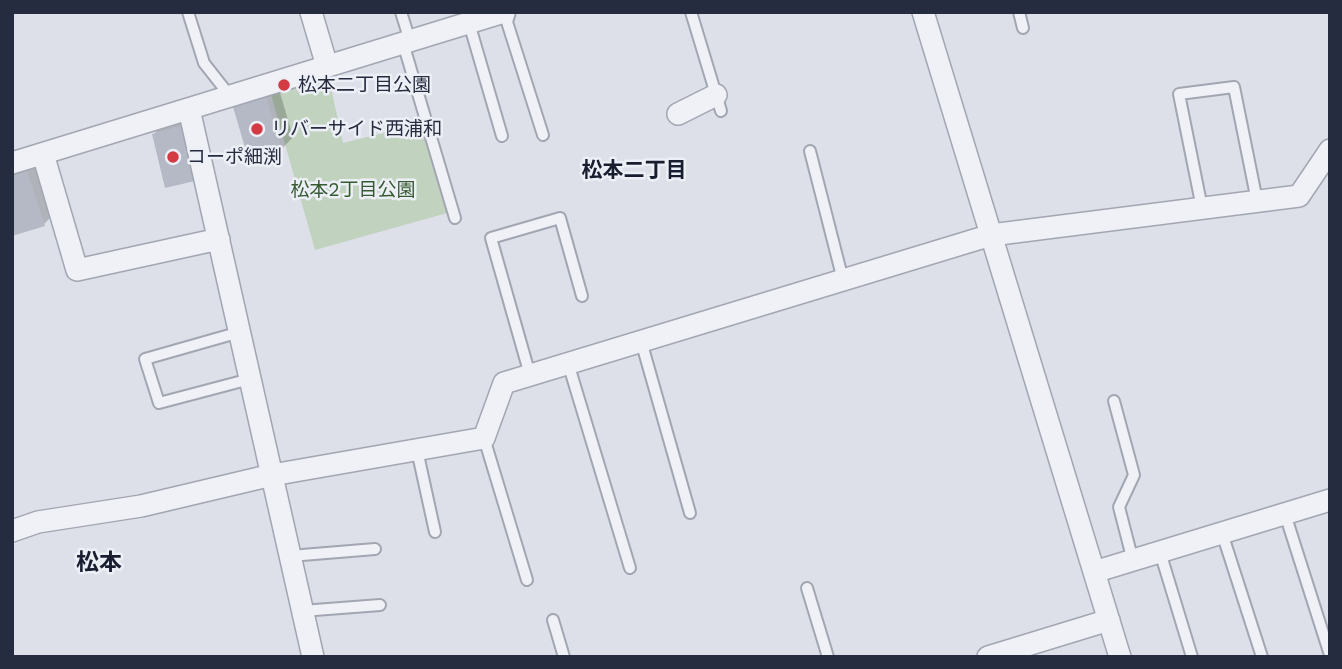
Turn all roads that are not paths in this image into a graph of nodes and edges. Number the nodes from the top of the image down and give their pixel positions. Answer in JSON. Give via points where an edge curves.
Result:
{"nodes":[{"id":1,"x":188,"y":12,"type":"edge"},
{"id":2,"x":311,"y":12,"type":"edge"},
{"id":3,"x":401,"y":12,"type":"edge"},
{"id":4,"x":504,"y":12,"type":"edge"},
{"id":5,"x":510,"y":12,"type":"edge"},
{"id":6,"x":691,"y":12,"type":"edge"},
{"id":7,"x":923,"y":12,"type":"edge"},
{"id":8,"x":1019,"y":12,"type":"edge"},
{"id":9,"x":469,"y":23,"type":"junction"},
{"id":10,"x":1023,"y":28,"type":"dead end"},
{"id":11,"x":407,"y":42,"type":"junction"},
{"id":12,"x":327,"y":66,"type":"junction"},
{"id":13,"x":230,"y":96,"type":"junction"},
{"id":14,"x":718,"y":103,"type":"joint"},
{"id":15,"x":189,"y":109,"type":"junction"},
{"id":16,"x":678,"y":114,"type":"dead end"},
{"id":17,"x":542,"y":135,"type":"dead end"},
{"id":18,"x":502,"y":136,"type":"dead end"},
{"id":19,"x":1330,"y":150,"type":"edge"},
{"id":20,"x":810,"y":151,"type":"dead end"},
{"id":21,"x":43,"y":154,"type":"junction"},
{"id":22,"x":12,"y":163,"type":"edge"},
{"id":23,"x":1257,"y":201,"type":"junction"},
{"id":24,"x":1202,"y":208,"type":"junction"},
{"id":25,"x":455,"y":218,"type":"dead end"},
{"id":26,"x":991,"y":234,"type":"junction"},
{"id":27,"x":219,"y":239,"type":"junction"},
{"id":28,"x":843,"y":280,"type":"junction"},
{"id":29,"x":582,"y":296,"type":"dead end"},
{"id":30,"x":240,"y":332,"type":"junction"},
{"id":31,"x":641,"y":341,"type":"junction"},
{"id":32,"x":568,"y":363,"type":"junction"},
{"id":33,"x":530,"y":375,"type":"junction"},
{"id":34,"x":250,"y":379,"type":"junction"},
{"id":35,"x":1114,"y":401,"type":"dead end"},
{"id":36,"x":484,"y":438,"type":"junction"},
{"id":37,"x":417,"y":450,"type":"junction"},
{"id":38,"x":272,"y":475,"type":"junction"},
{"id":39,"x":1330,"y":500,"type":"edge"},
{"id":40,"x":690,"y":513,"type":"dead end"},
{"id":41,"x":1285,"y":514,"type":"junction"},
{"id":42,"x":12,"y":531,"type":"edge"},
{"id":43,"x":435,"y":533,"type":"dead end"},
{"id":44,"x":1222,"y":533,"type":"junction"},
{"id":45,"x":375,"y":549,"type":"dead end"},
{"id":46,"x":1160,"y":552,"type":"junction"},
{"id":47,"x":290,"y":556,"type":"junction"},
{"id":48,"x":1133,"y":561,"type":"junction"},
{"id":49,"x":630,"y":568,"type":"dead end"},
{"id":50,"x":1094,"y":572,"type":"junction"},
{"id":51,"x":527,"y":580,"type":"dead end"},
{"id":52,"x":807,"y":588,"type":"dead end"},
{"id":53,"x":380,"y":605,"type":"dead end"},
{"id":54,"x":302,"y":611,"type":"junction"},
{"id":55,"x":553,"y":620,"type":"dead end"},
{"id":56,"x":1109,"y":620,"type":"junction"},
{"id":57,"x":1330,"y":655,"type":"edge"},
{"id":58,"x":313,"y":657,"type":"edge"},
{"id":59,"x":564,"y":657,"type":"edge"},
{"id":60,"x":828,"y":657,"type":"edge"},
{"id":61,"x":988,"y":657,"type":"edge"},
{"id":62,"x":1120,"y":657,"type":"edge"},
{"id":63,"x":1192,"y":657,"type":"edge"},
{"id":64,"x":1262,"y":657,"type":"edge"}],
"edges":[{"from":1,"to":13,"type":"lane","via":[[204,63]]},
{"from":2,"to":12,"type":"street"},
{"from":3,"to":11,"type":"lane"},
{"from":4,"to":9,"type":"street"},
{"from":5,"to":17,"type":"lane","via":[[507,22]]},
{"from":6,"to":14,"type":"lane"},
{"from":7,"to":26,"type":"street"},
{"from":8,"to":10,"type":"lane"},
{"from":9,"to":11,"type":"street"},
{"from":9,"to":18,"type":"lane"},
{"from":11,"to":12,"type":"street"},
{"from":11,"to":25,"type":"lane"},
{"from":12,"to":13,"type":"street"},
{"from":13,"to":15,"type":"street"},
{"from":14,"to":16,"type":"street"},
{"from":15,"to":21,"type":"street"},
{"from":15,"to":27,"type":"street"},
{"from":19,"to":23,"type":"street","via":[[1299,196]]},
{"from":20,"to":28,"type":"lane"},
{"from":21,"to":22,"type":"street"},
{"from":21,"to":27,"type":"street","via":[[77,270]]},
{"from":23,"to":24,"type":"street"},
{"from":23,"to":24,"type":"lane","via":[[1234,87],[1179,94]]},
{"from":24,"to":26,"type":"street"},
{"from":26,"to":28,"type":"street"},
{"from":26,"to":50,"type":"street"},
{"from":27,"to":30,"type":"street"},
{"from":28,"to":31,"type":"street"},
{"from":29,"to":33,"type":"lane","via":[[560,218],[491,238]]},
{"from":30,"to":34,"type":"street"},
{"from":30,"to":34,"type":"lane","via":[[145,359],[159,403]]},
{"from":31,"to":32,"type":"street"},
{"from":31,"to":40,"type":"lane"},
{"from":32,"to":33,"type":"street"},
{"from":32,"to":49,"type":"lane"},
{"from":33,"to":36,"type":"street","via":[[503,383]]},
{"from":34,"to":38,"type":"street"},
{"from":35,"to":48,"type":"lane","via":[[1134,475],[1119,507]]},
{"from":36,"to":37,"type":"street"},
{"from":36,"to":51,"type":"lane"},
{"from":37,"to":38,"type":"street"},
{"from":37,"to":43,"type":"lane"},
{"from":38,"to":42,"type":"street"},
{"from":38,"to":47,"type":"street"},
{"from":39,"to":41,"type":"street"},
{"from":41,"to":44,"type":"street"},
{"from":41,"to":57,"type":"lane"},
{"from":44,"to":46,"type":"street"},
{"from":44,"to":64,"type":"lane"},
{"from":45,"to":47,"type":"lane"},
{"from":46,"to":48,"type":"street"},
{"from":46,"to":63,"type":"lane"},
{"from":47,"to":54,"type":"street"},
{"from":48,"to":50,"type":"street"},
{"from":50,"to":56,"type":"street"},
{"from":52,"to":60,"type":"lane"},
{"from":53,"to":54,"type":"lane"},
{"from":54,"to":58,"type":"street"},
{"from":55,"to":59,"type":"lane"},
{"from":56,"to":61,"type":"street"},
{"from":56,"to":62,"type":"street"}]}
